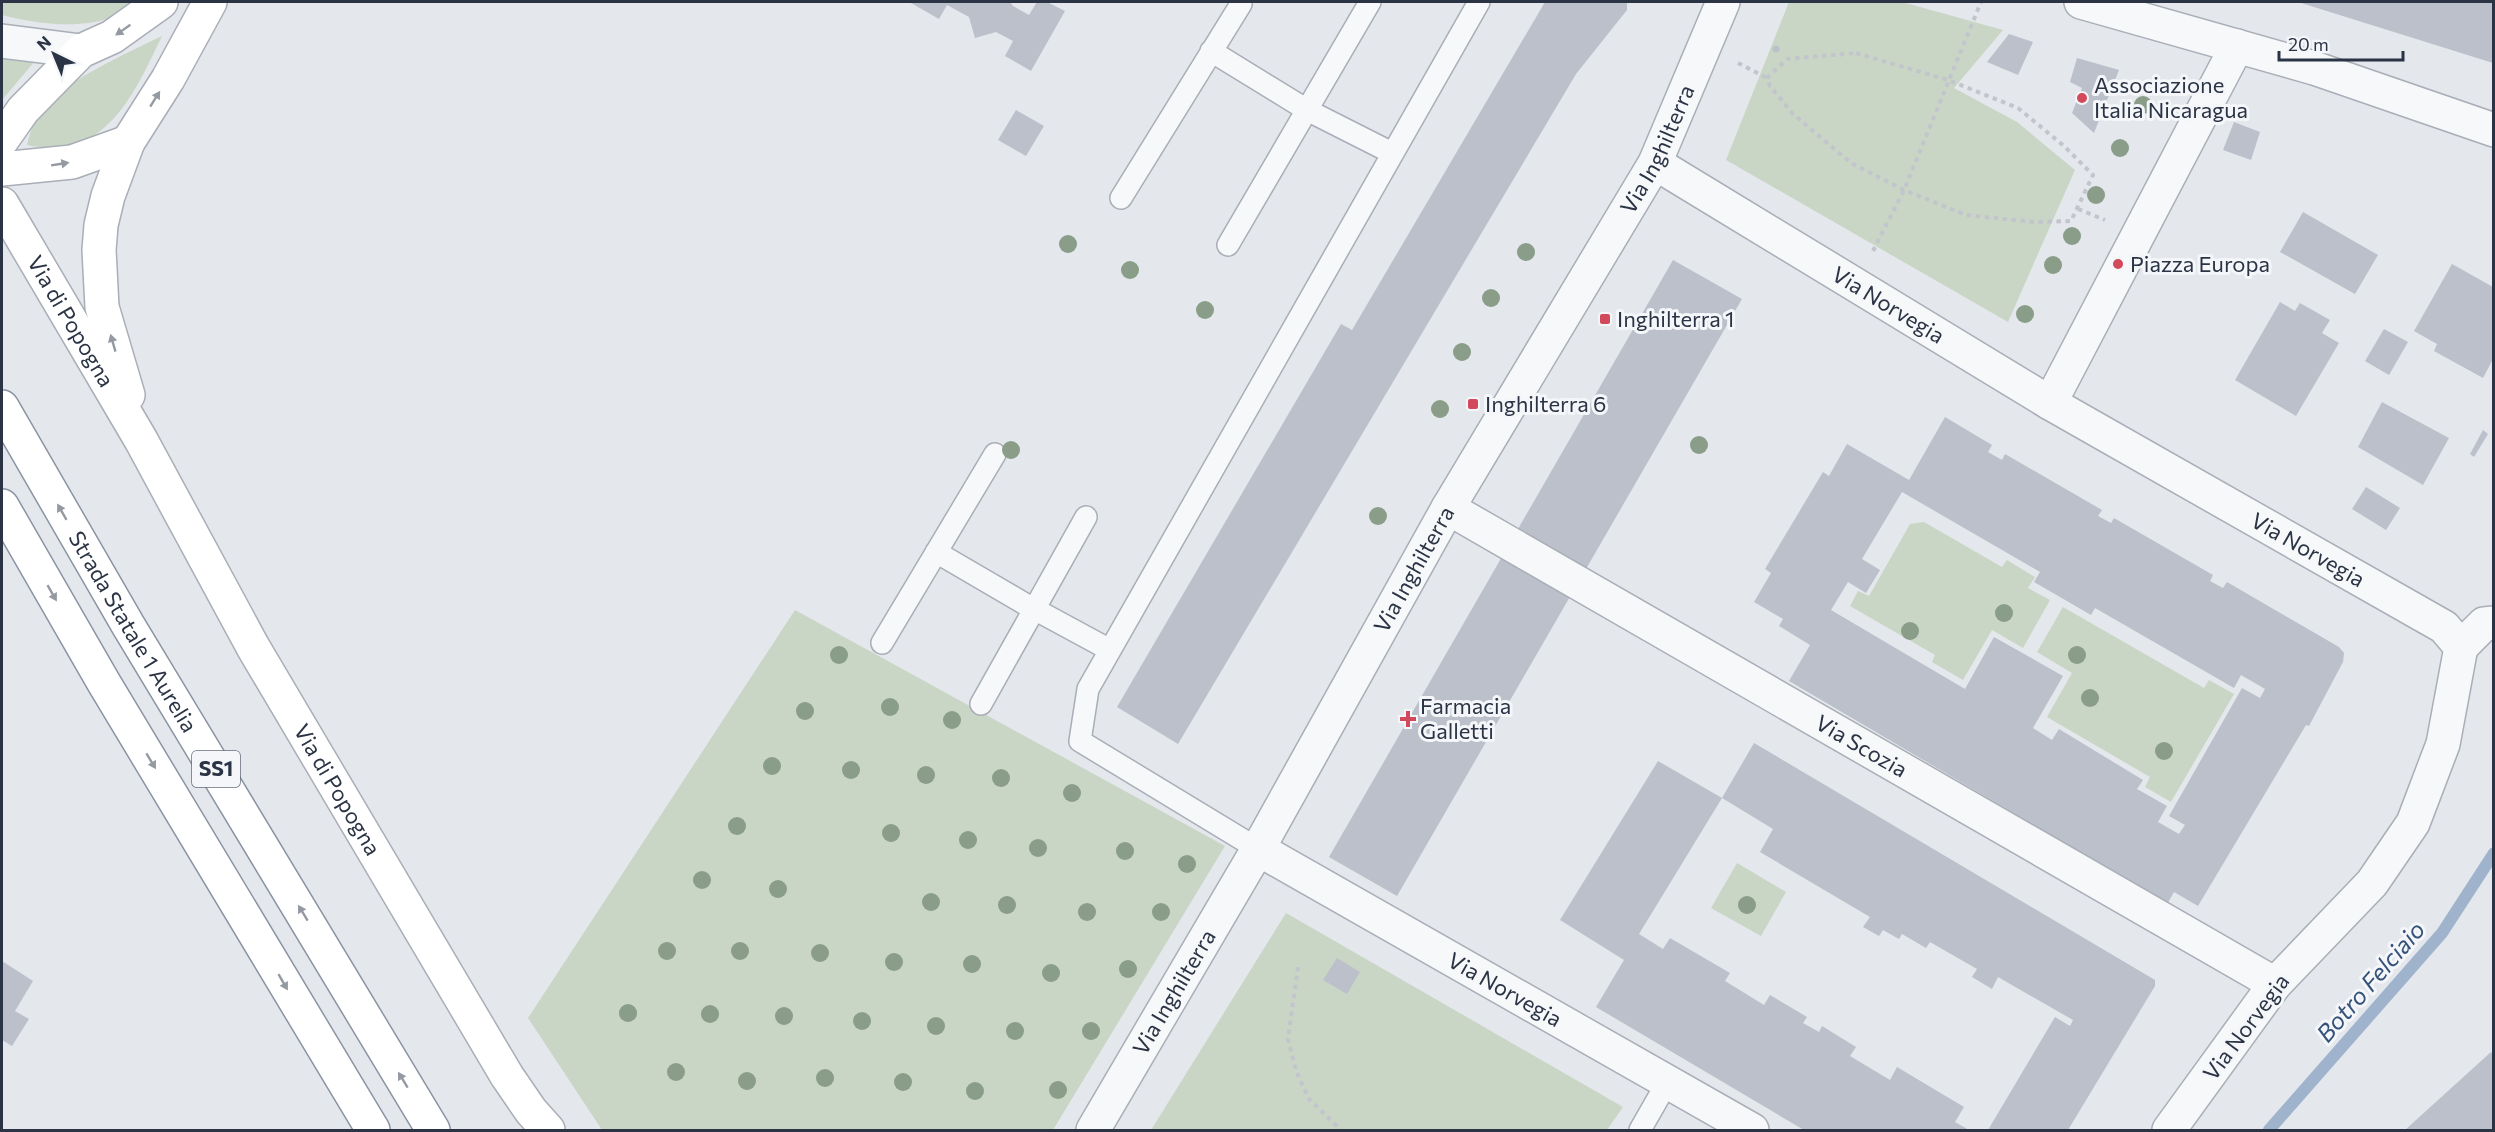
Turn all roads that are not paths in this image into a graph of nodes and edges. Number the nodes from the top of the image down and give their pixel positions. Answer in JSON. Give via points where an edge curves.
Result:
{"nodes":[{"id":1,"x":161,"y":2,"type":"edge"},
{"id":2,"x":210,"y":2,"type":"edge"},
{"id":3,"x":1370,"y":2,"type":"edge"},
{"id":4,"x":1479,"y":2,"type":"edge"},
{"id":5,"x":1723,"y":2,"type":"edge"},
{"id":6,"x":2080,"y":2,"type":"edge"},
{"id":7,"x":1240,"y":4,"type":"dead end"},
{"id":8,"x":2,"y":41,"type":"edge"},
{"id":9,"x":2237,"y":46,"type":"junction"},
{"id":10,"x":81,"y":51,"type":"junction"},
{"id":11,"x":1211,"y":51,"type":"junction"},
{"id":12,"x":1307,"y":110,"type":"junction"},
{"id":13,"x":2493,"y":129,"type":"edge"},
{"id":14,"x":2,"y":140,"type":"edge"},
{"id":15,"x":128,"y":142,"type":"junction"},
{"id":16,"x":1392,"y":153,"type":"junction"},
{"id":17,"x":1655,"y":163,"type":"junction"},
{"id":18,"x":2,"y":169,"type":"edge"},
{"id":19,"x":1121,"y":198,"type":"dead end"},
{"id":20,"x":2,"y":204,"type":"edge"},
{"id":21,"x":1228,"y":244,"type":"dead end"},
{"id":22,"x":2050,"y":403,"type":"junction"},
{"id":23,"x":2,"y":407,"type":"edge"},
{"id":24,"x":141,"y":440,"type":"junction"},
{"id":25,"x":995,"y":454,"type":"dead end"},
{"id":26,"x":2,"y":506,"type":"edge"},
{"id":27,"x":1448,"y":508,"type":"junction"},
{"id":28,"x":1086,"y":517,"type":"dead end"},
{"id":29,"x":936,"y":552,"type":"junction"},
{"id":30,"x":1036,"y":610,"type":"junction"},
{"id":31,"x":2493,"y":623,"type":"edge"},
{"id":32,"x":882,"y":643,"type":"dead end"},
{"id":33,"x":2461,"y":647,"type":"junction"},
{"id":34,"x":1110,"y":650,"type":"junction"},
{"id":35,"x":981,"y":704,"type":"dead end"},
{"id":36,"x":1258,"y":849,"type":"junction"},
{"id":37,"x":2276,"y":984,"type":"junction"},
{"id":38,"x":1668,"y":1081,"type":"junction"},
{"id":39,"x":373,"y":1131,"type":"edge"},
{"id":40,"x":433,"y":1131,"type":"edge"},
{"id":41,"x":548,"y":1131,"type":"edge"},
{"id":42,"x":1093,"y":1131,"type":"edge"},
{"id":43,"x":1640,"y":1131,"type":"edge"},
{"id":44,"x":1752,"y":1131,"type":"edge"},
{"id":45,"x":2169,"y":1131,"type":"edge"}],
"edges":[{"from":1,"to":10,"type":"main road","one_way":true,"via":[[112,37]]},
{"from":15,"to":2,"type":"main road","name":"Via di Popogna","one_way":true},
{"from":3,"to":12,"type":"lane"},
{"from":4,"to":16,"type":"lane"},
{"from":5,"to":17,"type":"street","name":"Via Inghilterra"},
{"from":6,"to":9,"type":"street"},
{"from":7,"to":11,"type":"lane"},
{"from":8,"to":10,"type":"street"},
{"from":9,"to":13,"type":"street"},
{"from":9,"to":22,"type":"street"},
{"from":10,"to":14,"type":"main road","via":[[23,110]]},
{"from":11,"to":12,"type":"lane"},
{"from":11,"to":19,"type":"lane"},
{"from":12,"to":16,"type":"lane"},
{"from":12,"to":21,"type":"lane"},
{"from":18,"to":15,"type":"main road","one_way":true,"via":[[72,162]]},
{"from":24,"to":15,"type":"main road","name":"Via di Popogna","one_way":true,"via":[[102,307],[99,280],[101,225]]},
{"from":16,"to":34,"type":"lane"},
{"from":17,"to":22,"type":"street","name":"Via Norvegia"},
{"from":17,"to":27,"type":"street","name":"Via Inghilterra"},
{"from":20,"to":24,"type":"main road","name":"Via di Popogna"},
{"from":22,"to":33,"type":"street","name":"Via Norvegia","via":[[2445,627]]},
{"from":40,"to":23,"type":"main road","name":"Strada Statale 1 Aurelia","number":"SS1","one_way":true,"via":[[128,625]]},
{"from":24,"to":41,"type":"main road","name":"Via di Popogna","via":[[253,647],[507,1076]]},
{"from":25,"to":29,"type":"lane"},
{"from":26,"to":39,"type":"main road","number":"SS1","one_way":true},
{"from":27,"to":36,"type":"street","name":"Via Inghilterra"},
{"from":27,"to":37,"type":"street","name":"Via Scozia"},
{"from":28,"to":30,"type":"lane"},
{"from":29,"to":30,"type":"lane"},
{"from":29,"to":32,"type":"lane"},
{"from":30,"to":34,"type":"lane"},
{"from":30,"to":35,"type":"lane"},
{"from":31,"to":33,"type":"street","via":[[2484,624]]},
{"from":33,"to":37,"type":"street","name":"Via Norvegia","via":[[2443,744],[2413,823],[2372,883]]},
{"from":34,"to":36,"type":"lane","via":[[1088,690],[1080,741]]},
{"from":36,"to":38,"type":"street","name":"Via Norvegia"},
{"from":36,"to":42,"type":"street","name":"Via Inghilterra"},
{"from":37,"to":45,"type":"street","name":"Via Norvegia"},
{"from":38,"to":43,"type":"lane"},
{"from":38,"to":44,"type":"street","name":"Via Norvegia"}]}
